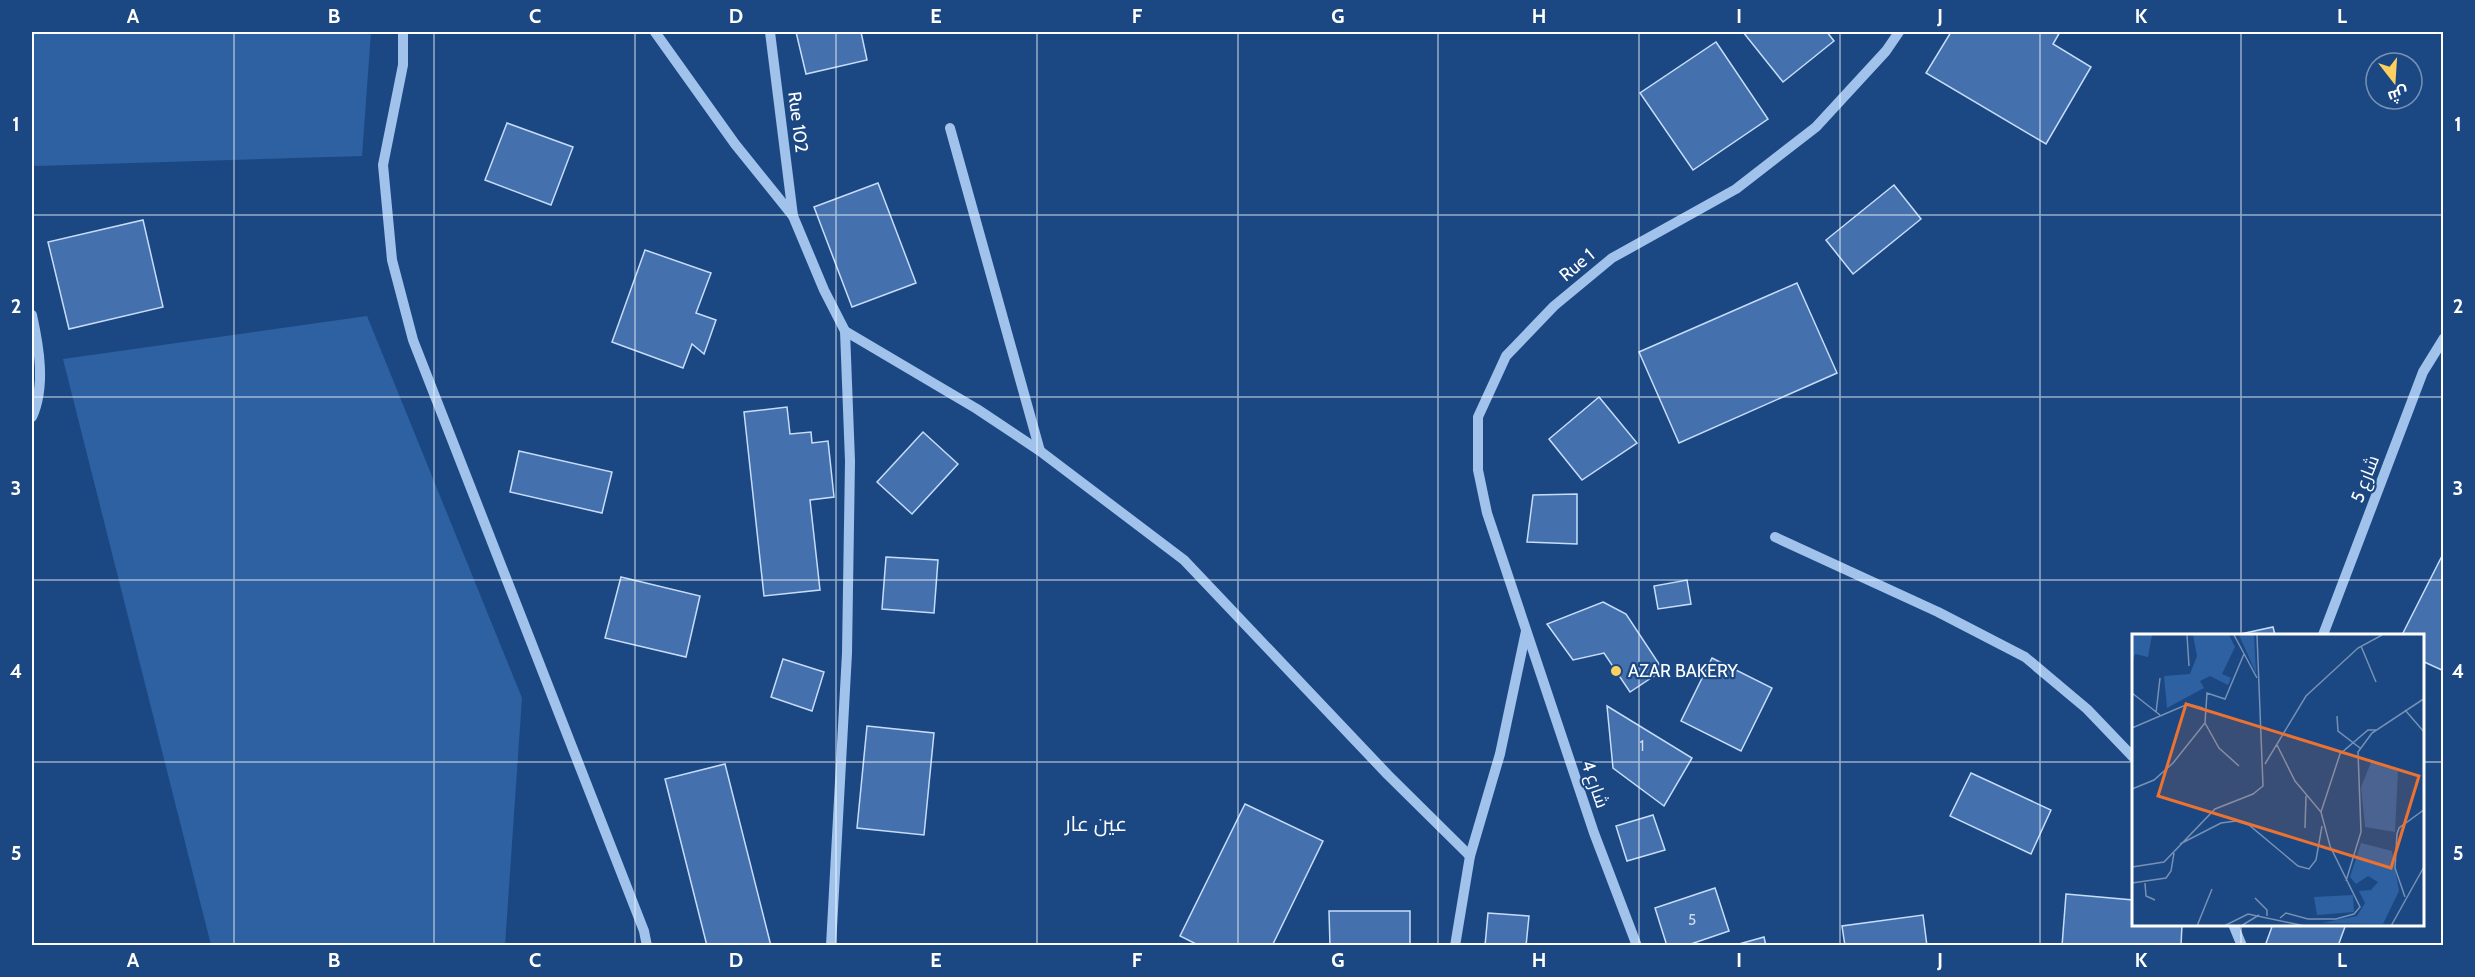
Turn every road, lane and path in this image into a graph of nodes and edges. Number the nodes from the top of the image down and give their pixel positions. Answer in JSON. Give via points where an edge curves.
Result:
{"nodes":[{"id":1,"x":403,"y":32,"type":"edge"},
{"id":2,"x":655,"y":32,"type":"edge"},
{"id":3,"x":770,"y":32,"type":"edge"},
{"id":4,"x":1899,"y":32,"type":"edge"},
{"id":5,"x":950,"y":128,"type":"dead end"},
{"id":6,"x":793,"y":216,"type":"junction"},
{"id":7,"x":32,"y":315,"type":"edge"},
{"id":8,"x":845,"y":331,"type":"junction"},
{"id":9,"x":2444,"y":338,"type":"edge"},
{"id":10,"x":32,"y":417,"type":"edge"},
{"id":11,"x":1040,"y":451,"type":"junction"},
{"id":12,"x":1775,"y":537,"type":"dead end"},
{"id":13,"x":1526,"y":631,"type":"junction"},
{"id":14,"x":2323,"y":634,"type":"edge"},
{"id":15,"x":2132,"y":756,"type":"edge"},
{"id":16,"x":1470,"y":856,"type":"junction"},
{"id":17,"x":2234,"y":926,"type":"edge"},
{"id":18,"x":647,"y":945,"type":"edge"},
{"id":19,"x":831,"y":945,"type":"edge"},
{"id":20,"x":1455,"y":945,"type":"edge"},
{"id":21,"x":1637,"y":945,"type":"edge"},
{"id":22,"x":2242,"y":945,"type":"edge"}],
"edges":[{"from":1,"to":18,"type":"street","via":[[403,65],[383,165],[392,260],[413,340]]},
{"from":2,"to":6,"type":"street","via":[[735,144]]},
{"from":3,"to":6,"type":"street","name":"Rue 102"},
{"from":4,"to":13,"type":"street","name":"Rue 1","via":[[1816,127],[1736,189],[1611,258],[1554,306],[1506,356],[1478,417],[1478,470],[1487,513]]},
{"from":5,"to":11,"type":"street"},
{"from":6,"to":8,"type":"street"},
{"from":7,"to":10,"type":"street","via":[[40,382]]},
{"from":8,"to":11,"type":"street"},
{"from":8,"to":19,"type":"street","via":[[850,461],[847,653]]},
{"from":9,"to":14,"type":"street","name":"شارع 5","via":[[2423,372]]},
{"from":11,"to":16,"type":"street","via":[[1184,560],[1388,776]]},
{"from":12,"to":15,"type":"street","via":[[2025,657],[2087,709]]},
{"from":13,"to":16,"type":"street","via":[[1500,754]]},
{"from":13,"to":21,"type":"street","name":"شارع 4","via":[[1594,833]]},
{"from":16,"to":20,"type":"street"},
{"from":17,"to":22,"type":"street"}]}
